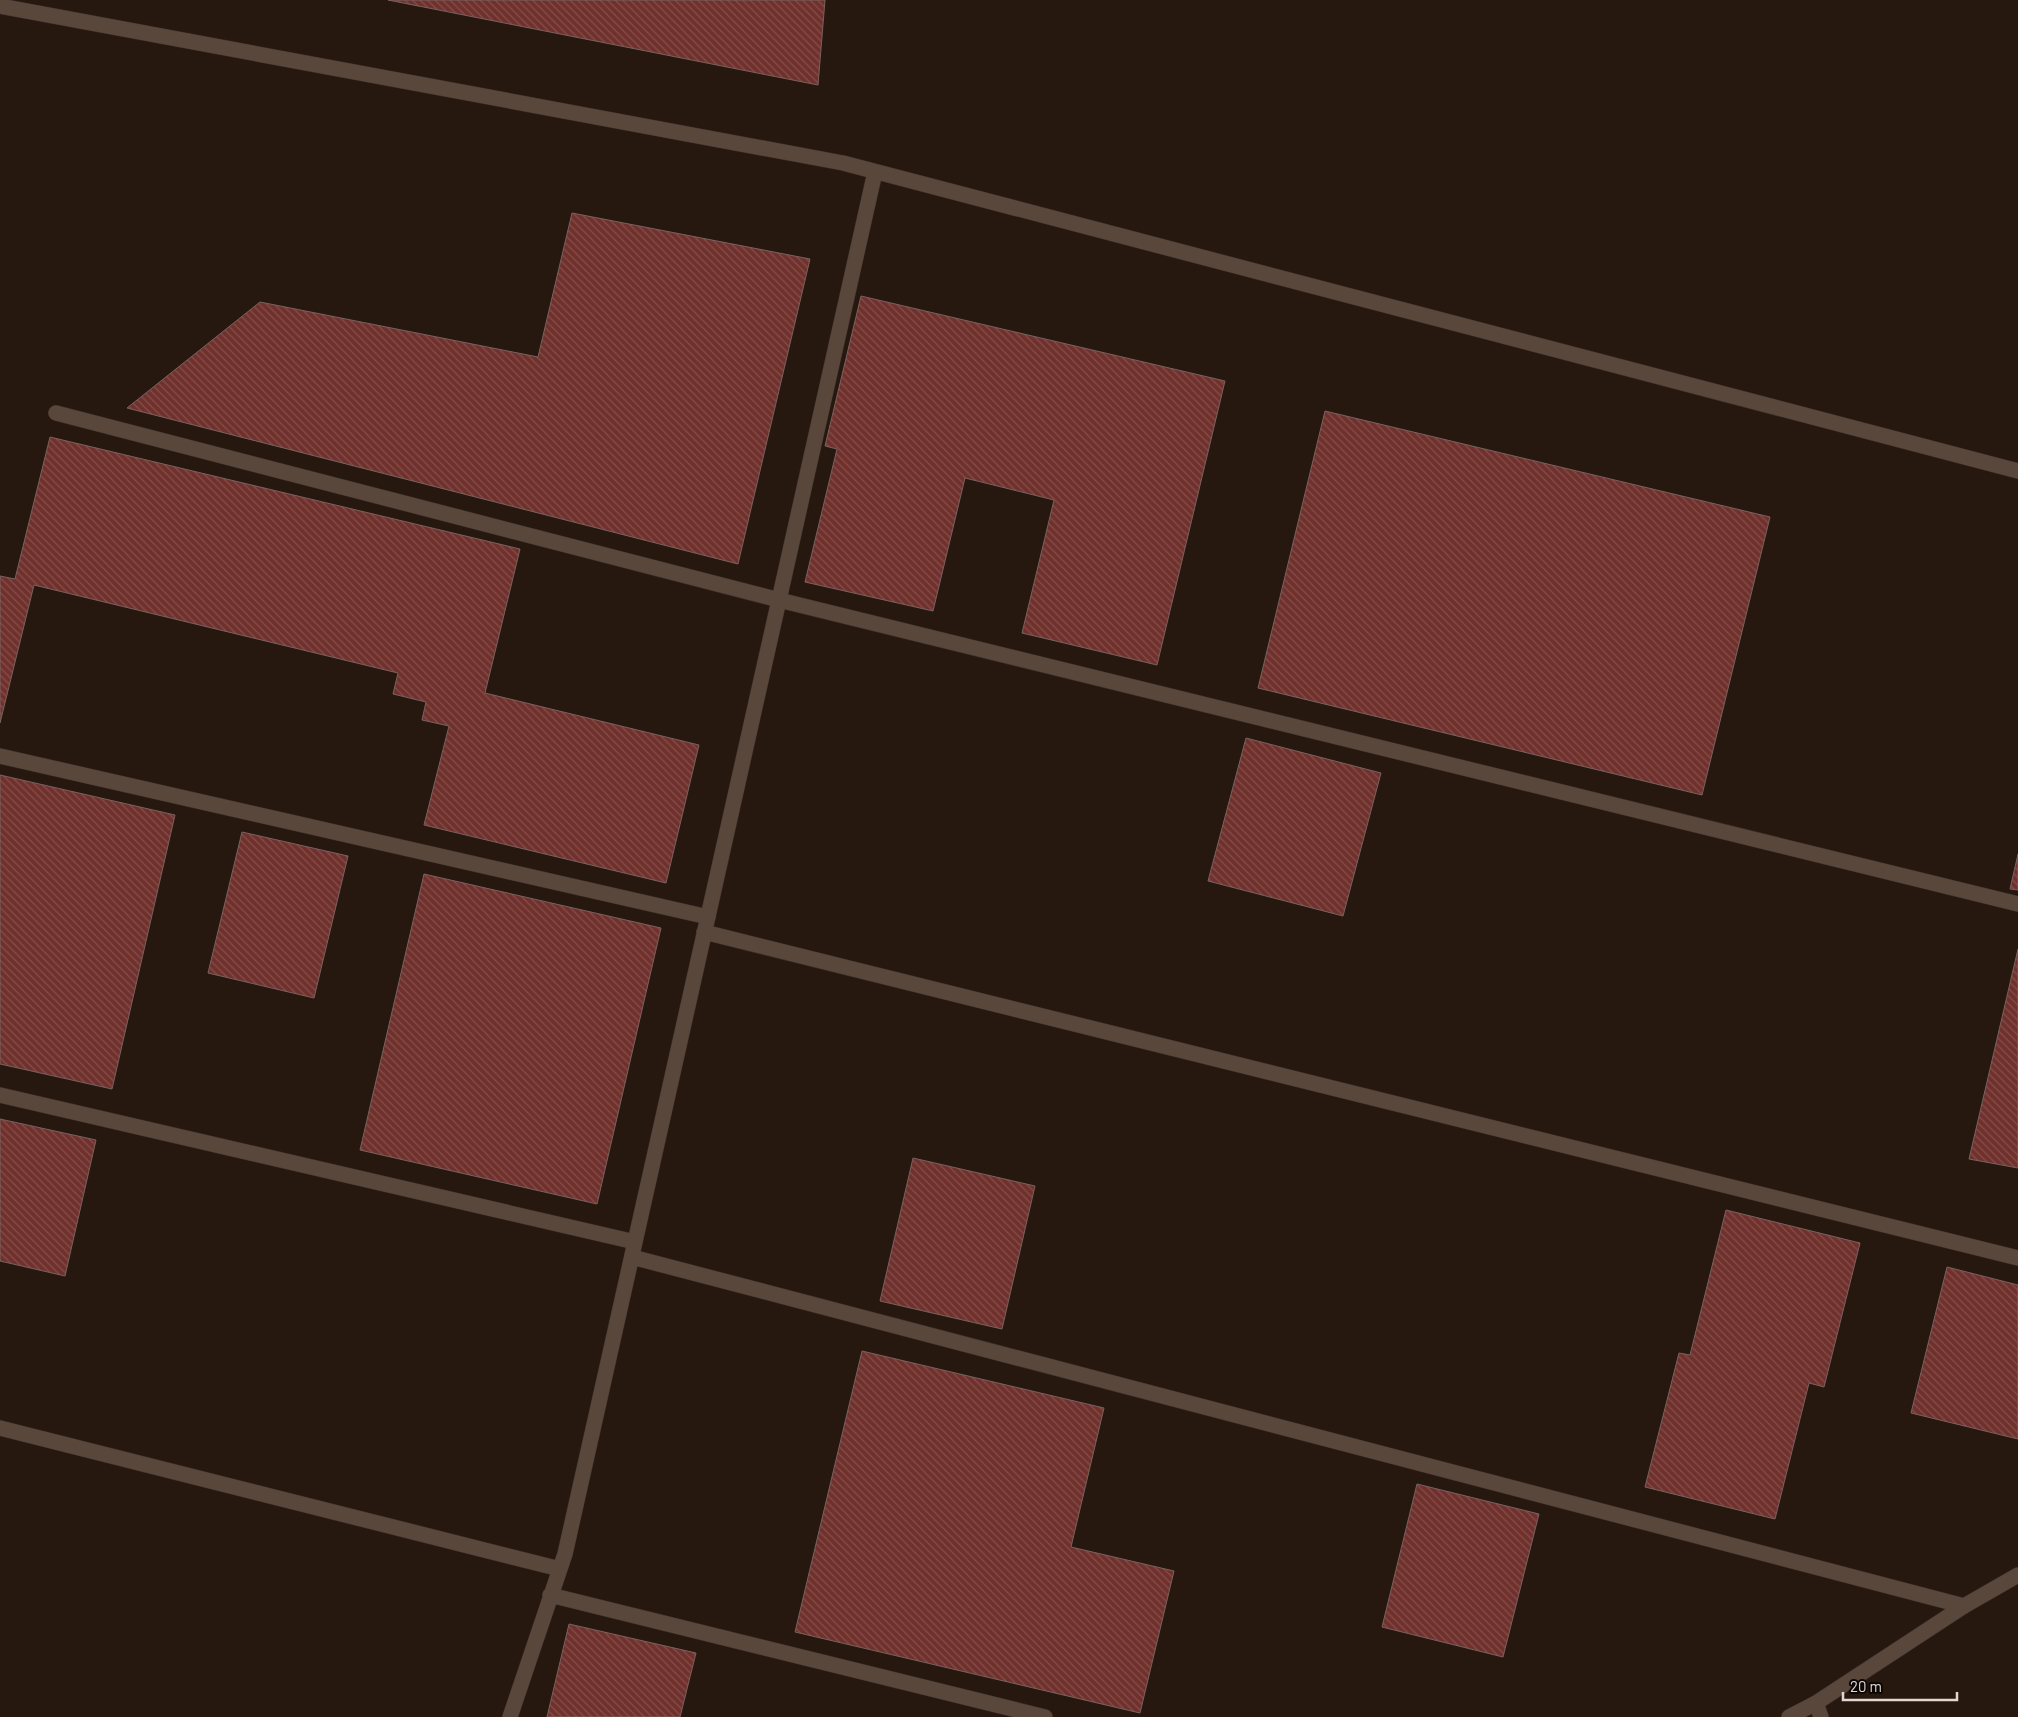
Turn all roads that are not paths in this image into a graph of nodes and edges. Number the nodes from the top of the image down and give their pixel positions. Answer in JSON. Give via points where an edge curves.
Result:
{"nodes":[{"id":1,"x":0,"y":6,"type":"edge"},
{"id":2,"x":875,"y":172,"type":"junction"},
{"id":3,"x":56,"y":413,"type":"dead end"},
{"id":4,"x":2018,"y":471,"type":"edge"},
{"id":5,"x":779,"y":600,"type":"junction"},
{"id":6,"x":0,"y":756,"type":"edge"},
{"id":7,"x":2018,"y":904,"type":"edge"},
{"id":8,"x":708,"y":917,"type":"junction"},
{"id":9,"x":704,"y":932,"type":"junction"},
{"id":10,"x":0,"y":1095,"type":"edge"},
{"id":11,"x":634,"y":1249,"type":"junction"},
{"id":12,"x":2018,"y":1258,"type":"edge"},
{"id":13,"x":0,"y":1428,"type":"edge"},
{"id":14,"x":560,"y":1569,"type":"junction"},
{"id":15,"x":2018,"y":1575,"type":"edge"},
{"id":16,"x":550,"y":1595,"type":"junction"},
{"id":17,"x":1964,"y":1606,"type":"junction"},
{"id":18,"x":1818,"y":1710,"type":"edge"},
{"id":19,"x":510,"y":1717,"type":"edge"},
{"id":20,"x":1045,"y":1717,"type":"edge"},
{"id":21,"x":1789,"y":1717,"type":"edge"}],
"edges":[{"from":1,"to":2,"type":"main road","via":[[843,163]]},
{"from":2,"to":4,"type":"main road"},
{"from":2,"to":5,"type":"main road"},
{"from":3,"to":5,"type":"main road"},
{"from":5,"to":7,"type":"main road"},
{"from":5,"to":8,"type":"main road"},
{"from":6,"to":8,"type":"main road"},
{"from":8,"to":9,"type":"main road"},
{"from":9,"to":11,"type":"main road"},
{"from":9,"to":12,"type":"main road"},
{"from":10,"to":11,"type":"main road"},
{"from":11,"to":14,"type":"main road"},
{"from":11,"to":17,"type":"main road"},
{"from":13,"to":14,"type":"main road"},
{"from":14,"to":16,"type":"main road"},
{"from":15,"to":17,"type":"main road"},
{"from":16,"to":19,"type":"main road"},
{"from":16,"to":20,"type":"main road"},
{"from":17,"to":18,"type":"main road"},
{"from":18,"to":21,"type":"main road"}]}
